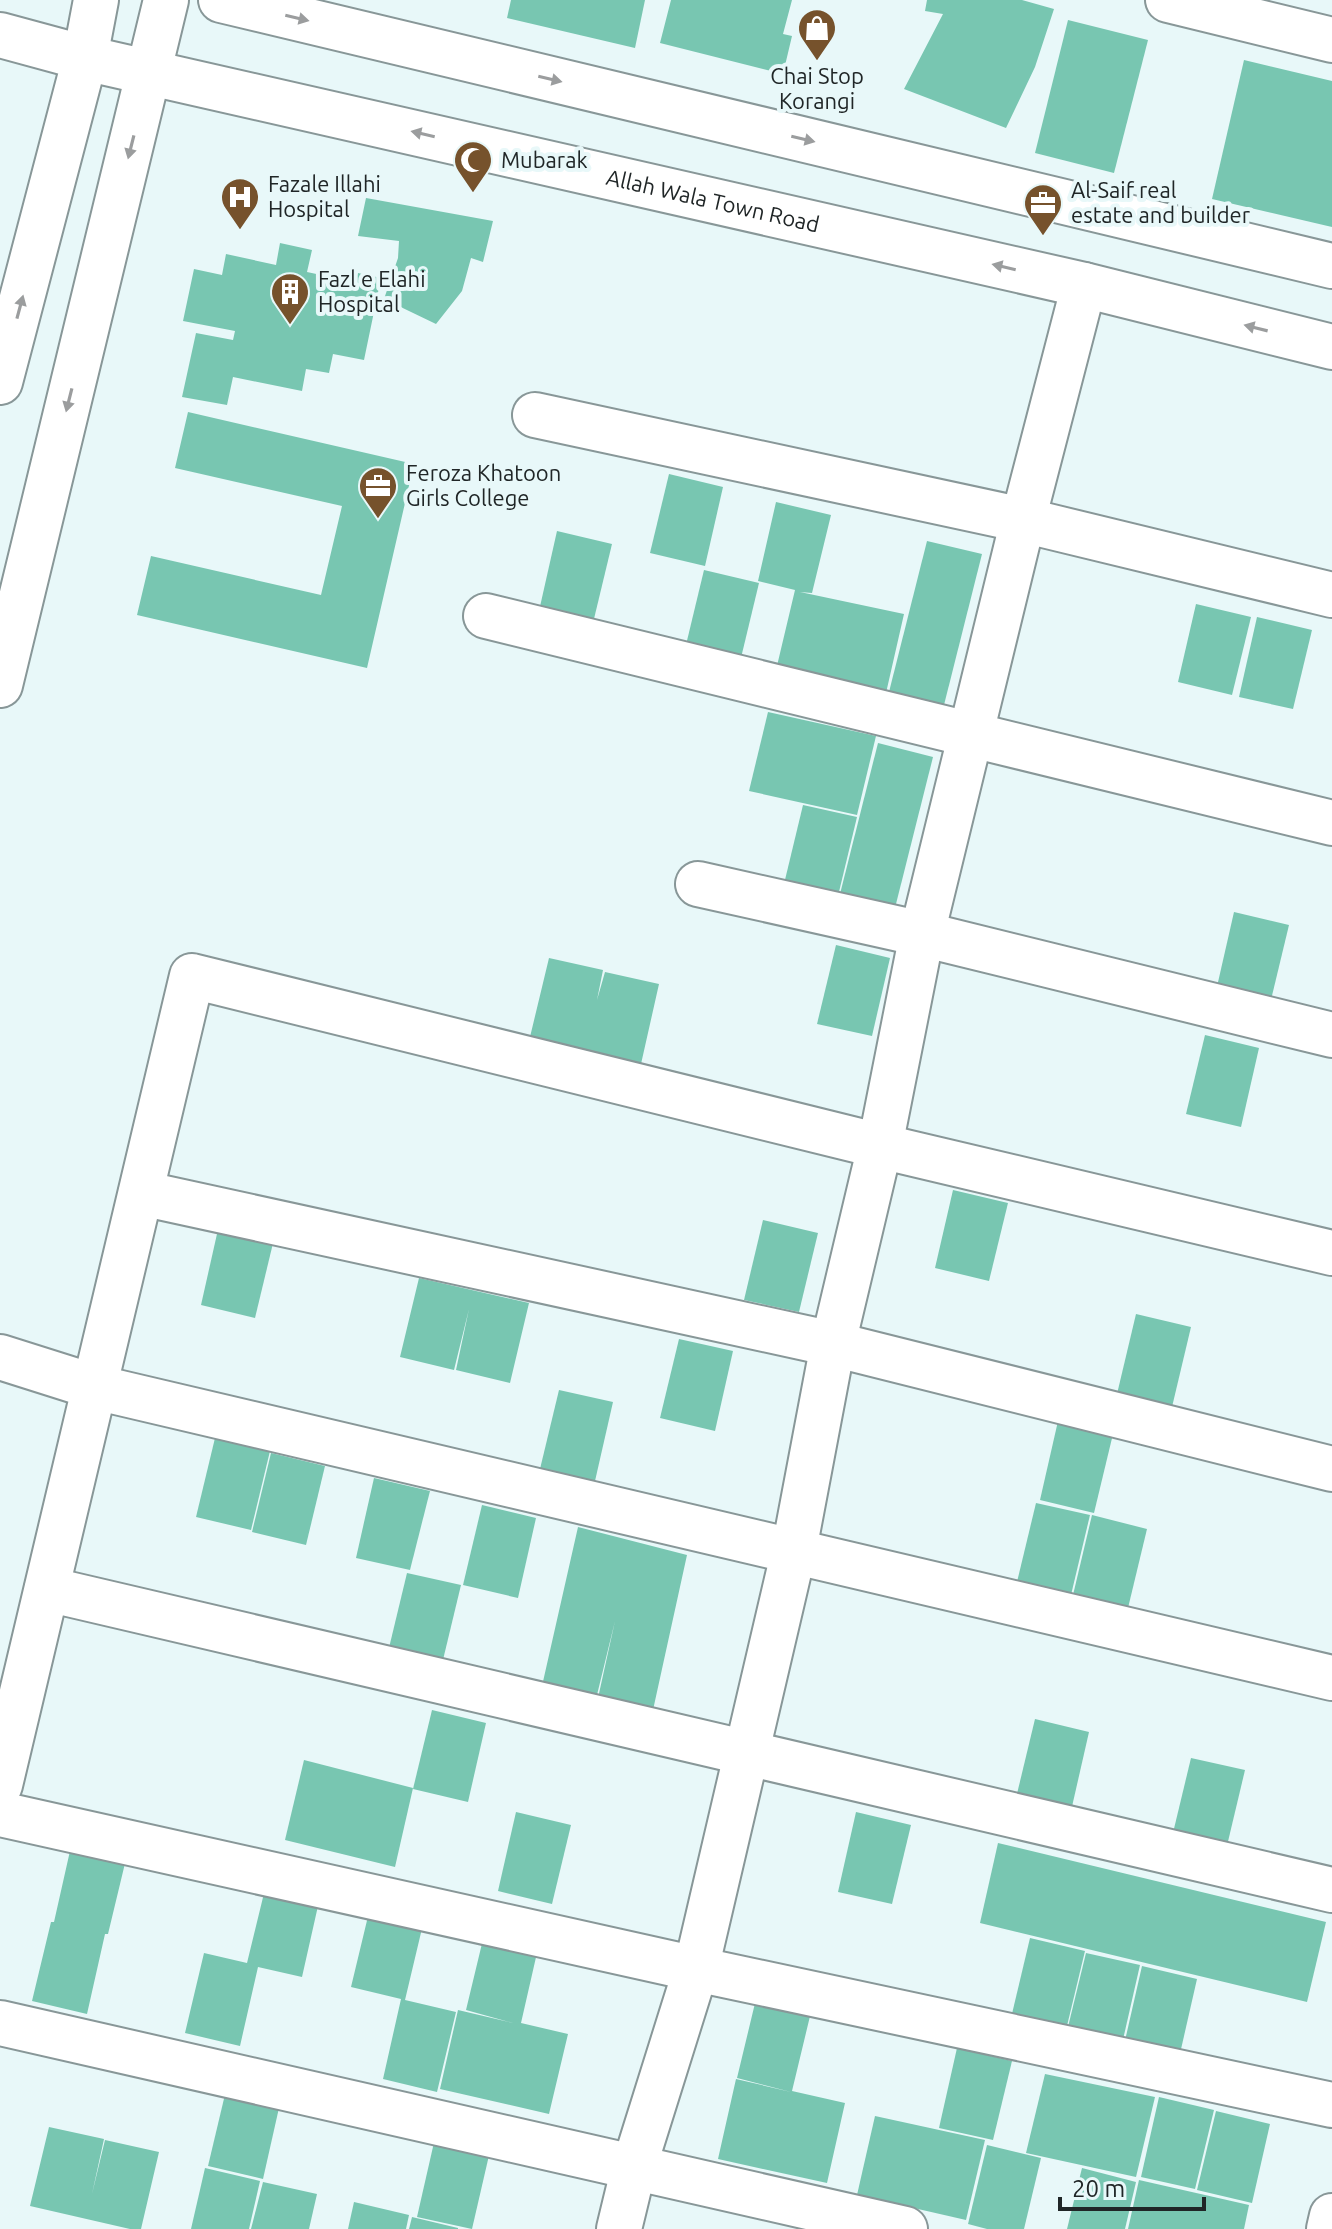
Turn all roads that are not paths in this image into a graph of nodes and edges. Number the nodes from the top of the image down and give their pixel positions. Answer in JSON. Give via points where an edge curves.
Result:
{"nodes":[{"id":1,"x":96,"y":0,"type":"edge"},
{"id":2,"x":166,"y":0,"type":"edge"},
{"id":3,"x":221,"y":0,"type":"edge"},
{"id":4,"x":1168,"y":0,"type":"edge"},
{"id":5,"x":0,"y":35,"type":"edge"},
{"id":6,"x":1332,"y":40,"type":"edge"},
{"id":7,"x":85,"y":58,"type":"junction"},
{"id":8,"x":149,"y":71,"type":"junction"},
{"id":9,"x":1332,"y":266,"type":"edge"},
{"id":10,"x":1084,"y":285,"type":"junction"},
{"id":11,"x":1332,"y":347,"type":"edge"},
{"id":12,"x":0,"y":382,"type":"edge"},
{"id":13,"x":535,"y":415,"type":"dead end"},
{"id":14,"x":1023,"y":520,"type":"junction"},
{"id":15,"x":1332,"y":595,"type":"edge"},
{"id":16,"x":486,"y":616,"type":"dead end"},
{"id":17,"x":0,"y":685,"type":"edge"},
{"id":18,"x":971,"y":734,"type":"junction"},
{"id":19,"x":1332,"y":823,"type":"edge"},
{"id":20,"x":698,"y":884,"type":"dead end"},
{"id":21,"x":922,"y":934,"type":"junction"},
{"id":22,"x":1332,"y":1035,"type":"edge"},
{"id":23,"x":880,"y":1146,"type":"junction"},
{"id":24,"x":141,"y":1193,"type":"junction"},
{"id":25,"x":1332,"y":1253,"type":"edge"},
{"id":26,"x":833,"y":1344,"type":"junction"},
{"id":27,"x":0,"y":1357,"type":"edge"},
{"id":28,"x":95,"y":1387,"type":"junction"},
{"id":29,"x":1332,"y":1469,"type":"edge"},
{"id":30,"x":794,"y":1550,"type":"junction"},
{"id":31,"x":47,"y":1589,"type":"junction"},
{"id":32,"x":1332,"y":1678,"type":"edge"},
{"id":33,"x":747,"y":1753,"type":"junction"},
{"id":34,"x":0,"y":1785,"type":"edge"},
{"id":35,"x":0,"y":1814,"type":"edge"},
{"id":36,"x":1332,"y":1890,"type":"edge"},
{"id":37,"x":696,"y":1969,"type":"junction"},
{"id":38,"x":0,"y":2023,"type":"edge"},
{"id":39,"x":1332,"y":2105,"type":"edge"},
{"id":40,"x":634,"y":2167,"type":"junction"},
{"id":41,"x":1332,"y":2216,"type":"edge"},
{"id":42,"x":619,"y":2229,"type":"edge"},
{"id":43,"x":905,"y":2229,"type":"edge"},
{"id":44,"x":1329,"y":2229,"type":"edge"}],
"edges":[{"from":1,"to":7,"type":"street"},
{"from":2,"to":8,"type":"street"},
{"from":3,"to":9,"type":"street","one_way":true},
{"from":4,"to":6,"type":"street"},
{"from":5,"to":7,"type":"street","name":"Allah Wala Town Road"},
{"from":7,"to":8,"type":"street","name":"Allah Wala Town Road"},
{"from":12,"to":7,"type":"street","one_way":true},
{"from":10,"to":8,"type":"street","name":"Allah Wala Town Road","one_way":true},
{"from":8,"to":17,"type":"street","one_way":true},
{"from":11,"to":10,"type":"street","name":"Allah Wala Town Road","one_way":true},
{"from":10,"to":14,"type":"street"},
{"from":13,"to":14,"type":"street"},
{"from":14,"to":15,"type":"street"},
{"from":14,"to":18,"type":"street"},
{"from":16,"to":18,"type":"street"},
{"from":18,"to":19,"type":"street"},
{"from":18,"to":21,"type":"street"},
{"from":20,"to":21,"type":"street"},
{"from":21,"to":22,"type":"street"},
{"from":21,"to":23,"type":"street"},
{"from":23,"to":24,"type":"street","via":[[192,976]]},
{"from":23,"to":25,"type":"street"},
{"from":23,"to":26,"type":"street"},
{"from":24,"to":26,"type":"street"},
{"from":24,"to":28,"type":"street"},
{"from":26,"to":29,"type":"street"},
{"from":26,"to":30,"type":"street"},
{"from":27,"to":28,"type":"street"},
{"from":28,"to":30,"type":"street"},
{"from":28,"to":31,"type":"street"},
{"from":30,"to":32,"type":"street"},
{"from":30,"to":33,"type":"street"},
{"from":31,"to":33,"type":"street"},
{"from":31,"to":34,"type":"street"},
{"from":33,"to":36,"type":"street"},
{"from":33,"to":37,"type":"street"},
{"from":35,"to":37,"type":"street"},
{"from":37,"to":39,"type":"street"},
{"from":37,"to":40,"type":"street"},
{"from":38,"to":40,"type":"street"},
{"from":40,"to":42,"type":"street"},
{"from":40,"to":43,"type":"street"},
{"from":41,"to":44,"type":"street"}]}
